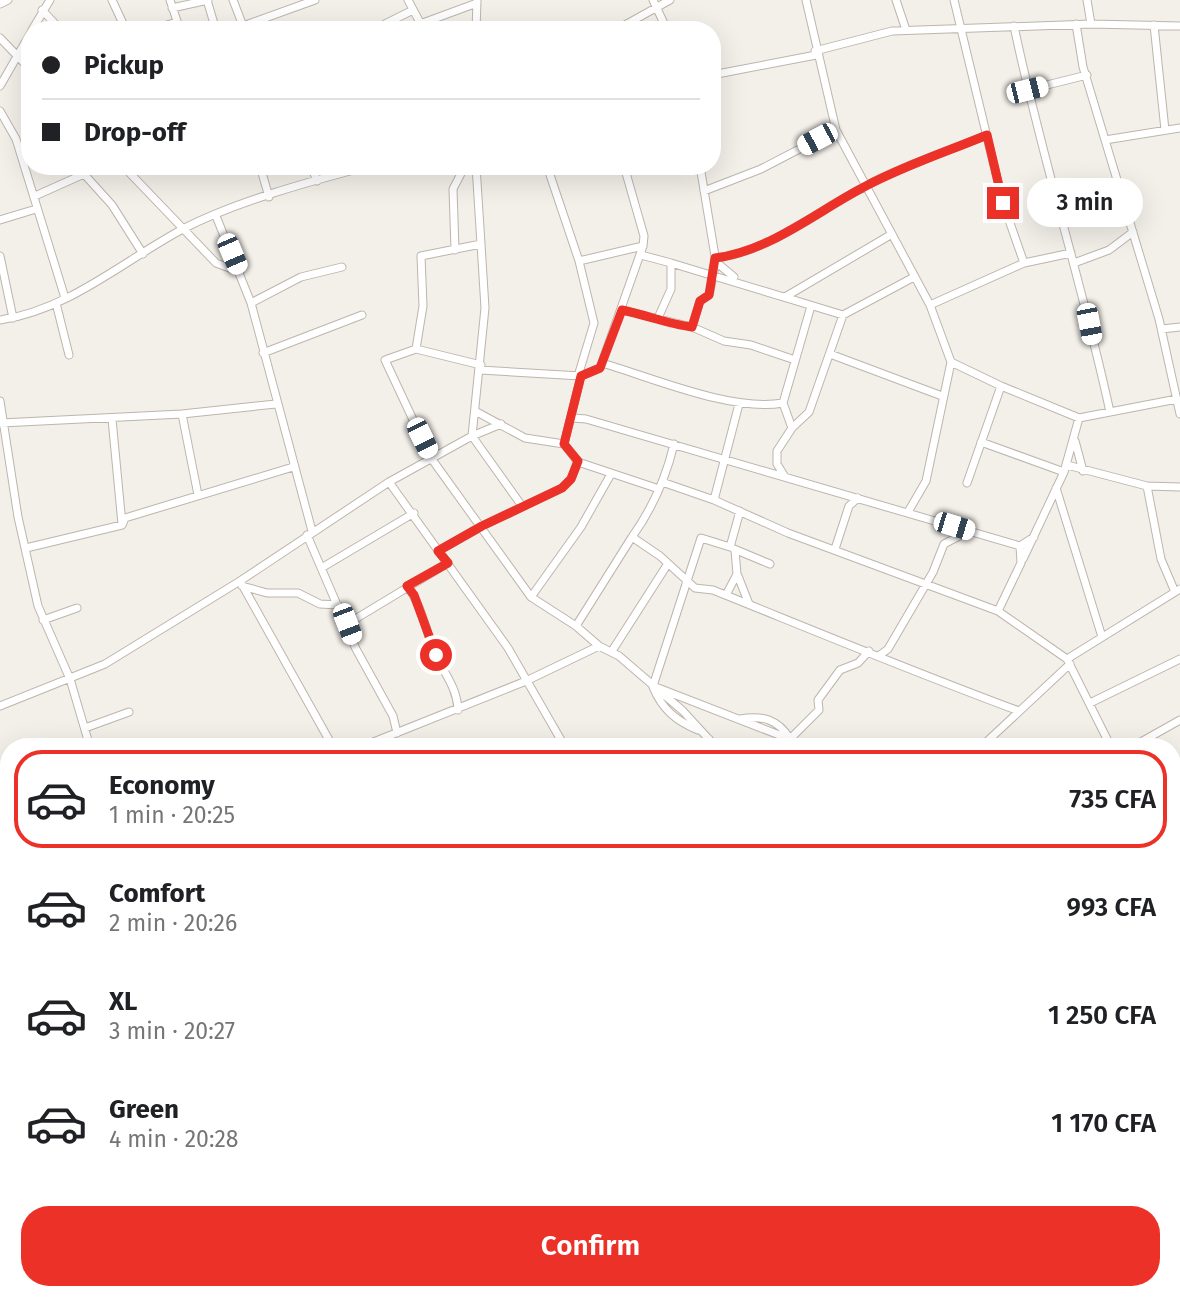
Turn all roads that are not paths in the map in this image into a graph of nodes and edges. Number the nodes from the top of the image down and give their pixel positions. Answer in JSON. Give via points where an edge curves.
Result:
{"nodes":[{"id":1,"x":8,"y":0,"type":"edge"},
{"id":2,"x":112,"y":0,"type":"edge"},
{"id":3,"x":207,"y":0,"type":"edge"},
{"id":4,"x":233,"y":0,"type":"edge"},
{"id":5,"x":315,"y":0,"type":"edge"},
{"id":6,"x":408,"y":0,"type":"edge"},
{"id":7,"x":670,"y":0,"type":"edge"},
{"id":8,"x":806,"y":0,"type":"edge"},
{"id":9,"x":896,"y":0,"type":"edge"},
{"id":10,"x":954,"y":0,"type":"edge"},
{"id":11,"x":1087,"y":0,"type":"edge"},
{"id":12,"x":477,"y":1,"type":"edge"},
{"id":13,"x":0,"y":4,"type":"edge"},
{"id":14,"x":46,"y":4,"type":"edge"},
{"id":15,"x":171,"y":4,"type":"edge"},
{"id":16,"x":655,"y":4,"type":"edge"},
{"id":17,"x":413,"y":10,"type":"junction"},
{"id":18,"x":37,"y":21,"type":"edge"},
{"id":19,"x":56,"y":21,"type":"edge"},
{"id":20,"x":122,"y":21,"type":"edge"},
{"id":21,"x":176,"y":21,"type":"edge"},
{"id":22,"x":213,"y":21,"type":"edge"},
{"id":23,"x":240,"y":21,"type":"edge"},
{"id":24,"x":261,"y":21,"type":"edge"},
{"id":25,"x":391,"y":21,"type":"edge"},
{"id":26,"x":419,"y":21,"type":"edge"},
{"id":27,"x":435,"y":21,"type":"edge"},
{"id":28,"x":476,"y":21,"type":"edge"},
{"id":29,"x":630,"y":21,"type":"edge"},
{"id":30,"x":663,"y":21,"type":"edge"},
{"id":31,"x":1076,"y":24,"type":"junction"},
{"id":32,"x":1091,"y":24,"type":"junction"},
{"id":33,"x":1154,"y":25,"type":"junction"},
{"id":34,"x":1014,"y":26,"type":"junction"},
{"id":35,"x":1180,"y":26,"type":"edge"},
{"id":36,"x":961,"y":29,"type":"junction"},
{"id":37,"x":906,"y":30,"type":"junction"},
{"id":38,"x":0,"y":38,"type":"edge"},
{"id":39,"x":21,"y":53,"type":"edge"},
{"id":40,"x":816,"y":53,"type":"junction"},
{"id":41,"x":19,"y":57,"type":"junction"},
{"id":42,"x":721,"y":73,"type":"edge"},
{"id":43,"x":1087,"y":75,"type":"junction"},
{"id":44,"x":0,"y":86,"type":"edge"},
{"id":45,"x":1027,"y":90,"type":"junction"},
{"id":46,"x":0,"y":111,"type":"edge"},
{"id":47,"x":1180,"y":128,"type":"edge"},
{"id":48,"x":836,"y":130,"type":"junction"},
{"id":49,"x":1166,"y":130,"type":"junction"},
{"id":50,"x":987,"y":135,"type":"junction"},
{"id":51,"x":1105,"y":140,"type":"junction"},
{"id":52,"x":21,"y":154,"type":"edge"},
{"id":53,"x":28,"y":175,"type":"edge"},
{"id":54,"x":82,"y":175,"type":"edge"},
{"id":55,"x":85,"y":175,"type":"edge"},
{"id":56,"x":132,"y":175,"type":"edge"},
{"id":57,"x":263,"y":175,"type":"edge"},
{"id":58,"x":315,"y":175,"type":"edge"},
{"id":59,"x":338,"y":175,"type":"edge"},
{"id":60,"x":460,"y":175,"type":"edge"},
{"id":61,"x":477,"y":175,"type":"edge"},
{"id":62,"x":550,"y":175,"type":"edge"},
{"id":63,"x":627,"y":175,"type":"edge"},
{"id":64,"x":701,"y":175,"type":"edge"},
{"id":65,"x":317,"y":181,"type":"junction"},
{"id":66,"x":866,"y":186,"type":"junction"},
{"id":67,"x":704,"y":191,"type":"junction"},
{"id":68,"x":35,"y":196,"type":"junction"},
{"id":69,"x":269,"y":197,"type":"junction"},
{"id":70,"x":36,"y":209,"type":"junction"},
{"id":71,"x":216,"y":216,"type":"junction"},
{"id":72,"x":0,"y":220,"type":"edge"},
{"id":73,"x":182,"y":230,"type":"junction"},
{"id":74,"x":1133,"y":232,"type":"junction"},
{"id":75,"x":892,"y":234,"type":"junction"},
{"id":76,"x":481,"y":244,"type":"junction"},
{"id":77,"x":643,"y":246,"type":"junction"},
{"id":78,"x":455,"y":250,"type":"junction"},
{"id":79,"x":1071,"y":253,"type":"junction"},
{"id":80,"x":143,"y":254,"type":"junction"},
{"id":81,"x":641,"y":255,"type":"junction"},
{"id":82,"x":0,"y":256,"type":"edge"},
{"id":83,"x":715,"y":260,"type":"junction"},
{"id":84,"x":579,"y":261,"type":"junction"},
{"id":85,"x":671,"y":263,"type":"junction"},
{"id":86,"x":1024,"y":263,"type":"junction"},
{"id":87,"x":1074,"y":263,"type":"junction"},
{"id":88,"x":342,"y":267,"type":"dead end"},
{"id":89,"x":240,"y":272,"type":"junction"},
{"id":90,"x":715,"y":274,"type":"junction"},
{"id":91,"x":914,"y":277,"type":"junction"},
{"id":92,"x":748,"y":285,"type":"junction"},
{"id":93,"x":65,"y":298,"type":"junction"},
{"id":94,"x":785,"y":298,"type":"junction"},
{"id":95,"x":56,"y":303,"type":"junction"},
{"id":96,"x":251,"y":303,"type":"junction"},
{"id":97,"x":930,"y":305,"type":"junction"},
{"id":98,"x":811,"y":306,"type":"junction"},
{"id":99,"x":622,"y":310,"type":"junction"},
{"id":100,"x":362,"y":315,"type":"dead end"},
{"id":101,"x":843,"y":315,"type":"junction"},
{"id":102,"x":13,"y":318,"type":"junction"},
{"id":103,"x":657,"y":318,"type":"junction"},
{"id":104,"x":0,"y":320,"type":"edge"},
{"id":105,"x":692,"y":327,"type":"junction"},
{"id":106,"x":1180,"y":327,"type":"edge"},
{"id":107,"x":1162,"y":329,"type":"junction"},
{"id":108,"x":416,"y":349,"type":"junction"},
{"id":109,"x":263,"y":352,"type":"junction"},
{"id":110,"x":830,"y":354,"type":"junction"},
{"id":111,"x":69,"y":355,"type":"dead end"},
{"id":112,"x":795,"y":360,"type":"junction"},
{"id":113,"x":951,"y":362,"type":"junction"},
{"id":114,"x":602,"y":363,"type":"junction"},
{"id":115,"x":480,"y":368,"type":"junction"},
{"id":116,"x":580,"y":376,"type":"junction"},
{"id":117,"x":1177,"y":385,"type":"edge"},
{"id":118,"x":1001,"y":386,"type":"junction"},
{"id":119,"x":942,"y":396,"type":"junction"},
{"id":120,"x":1177,"y":400,"type":"junction"},
{"id":121,"x":0,"y":401,"type":"edge"},
{"id":122,"x":783,"y":403,"type":"junction"},
{"id":123,"x":276,"y":404,"type":"junction"},
{"id":124,"x":739,"y":404,"type":"junction"},
{"id":125,"x":475,"y":411,"type":"junction"},
{"id":126,"x":1110,"y":412,"type":"junction"},
{"id":127,"x":182,"y":414,"type":"junction"},
{"id":128,"x":1180,"y":414,"type":"edge"},
{"id":129,"x":573,"y":418,"type":"junction"},
{"id":130,"x":1079,"y":418,"type":"junction"},
{"id":131,"x":112,"y":419,"type":"junction"},
{"id":132,"x":1,"y":423,"type":"edge"},
{"id":133,"x":501,"y":424,"type":"junction"},
{"id":134,"x":792,"y":428,"type":"junction"},
{"id":135,"x":472,"y":436,"type":"junction"},
{"id":136,"x":1074,"y":439,"type":"junction"},
{"id":137,"x":981,"y":442,"type":"junction"},
{"id":138,"x":564,"y":444,"type":"junction"},
{"id":139,"x":674,"y":444,"type":"junction"},
{"id":140,"x":431,"y":458,"type":"junction"},
{"id":141,"x":725,"y":460,"type":"junction"},
{"id":142,"x":578,"y":461,"type":"junction"},
{"id":143,"x":293,"y":467,"type":"junction"},
{"id":144,"x":1066,"y":469,"type":"junction"},
{"id":145,"x":1083,"y":471,"type":"junction"},
{"id":146,"x":611,"y":474,"type":"junction"},
{"id":147,"x":785,"y":477,"type":"junction"},
{"id":148,"x":389,"y":482,"type":"junction"},
{"id":149,"x":967,"y":483,"type":"dead end"},
{"id":150,"x":660,"y":486,"type":"junction"},
{"id":151,"x":1147,"y":486,"type":"junction"},
{"id":152,"x":1180,"y":487,"type":"edge"},
{"id":153,"x":1056,"y":488,"type":"junction"},
{"id":154,"x":198,"y":495,"type":"junction"},
{"id":155,"x":846,"y":495,"type":"junction"},
{"id":156,"x":858,"y":498,"type":"junction"},
{"id":157,"x":714,"y":499,"type":"junction"},
{"id":158,"x":522,"y":506,"type":"junction"},
{"id":159,"x":849,"y":506,"type":"junction"},
{"id":160,"x":740,"y":511,"type":"junction"},
{"id":161,"x":908,"y":512,"type":"junction"},
{"id":162,"x":414,"y":513,"type":"junction"},
{"id":163,"x":122,"y":525,"type":"junction"},
{"id":164,"x":482,"y":526,"type":"junction"},
{"id":165,"x":970,"y":531,"type":"junction"},
{"id":166,"x":310,"y":533,"type":"junction"},
{"id":167,"x":632,"y":537,"type":"junction"},
{"id":168,"x":1034,"y":537,"type":"junction"},
{"id":169,"x":1020,"y":546,"type":"junction"},
{"id":170,"x":26,"y":548,"type":"junction"},
{"id":171,"x":733,"y":549,"type":"junction"},
{"id":172,"x":835,"y":549,"type":"junction"},
{"id":173,"x":438,"y":551,"type":"junction"},
{"id":174,"x":448,"y":563,"type":"junction"},
{"id":175,"x":1021,"y":563,"type":"junction"},
{"id":176,"x":770,"y":564,"type":"dead end"},
{"id":177,"x":667,"y":565,"type":"junction"},
{"id":178,"x":323,"y":567,"type":"junction"},
{"id":179,"x":737,"y":574,"type":"junction"},
{"id":180,"x":688,"y":581,"type":"junction"},
{"id":181,"x":926,"y":582,"type":"junction"},
{"id":182,"x":241,"y":583,"type":"junction"},
{"id":183,"x":407,"y":586,"type":"junction"},
{"id":184,"x":1177,"y":590,"type":"edge"},
{"id":185,"x":726,"y":595,"type":"junction"},
{"id":186,"x":531,"y":597,"type":"junction"},
{"id":187,"x":749,"y":604,"type":"junction"},
{"id":188,"x":338,"y":605,"type":"junction"},
{"id":189,"x":77,"y":608,"type":"dead end"},
{"id":190,"x":998,"y":611,"type":"junction"},
{"id":191,"x":43,"y":620,"type":"junction"},
{"id":192,"x":347,"y":624,"type":"junction"},
{"id":193,"x":576,"y":626,"type":"junction"},
{"id":194,"x":1102,"y":637,"type":"junction"},
{"id":195,"x":599,"y":646,"type":"junction"},
{"id":196,"x":612,"y":651,"type":"junction"},
{"id":197,"x":869,"y":652,"type":"junction"},
{"id":198,"x":880,"y":655,"type":"junction"},
{"id":199,"x":1180,"y":659,"type":"edge"},
{"id":200,"x":1069,"y":661,"type":"junction"},
{"id":201,"x":70,"y":679,"type":"junction"},
{"id":202,"x":526,"y":681,"type":"junction"},
{"id":203,"x":653,"y":686,"type":"junction"},
{"id":204,"x":694,"y":701,"type":"junction"},
{"id":205,"x":1090,"y":703,"type":"junction"},
{"id":206,"x":0,"y":706,"type":"edge"},
{"id":207,"x":458,"y":710,"type":"junction"},
{"id":208,"x":683,"y":711,"type":"junction"},
{"id":209,"x":1019,"y":711,"type":"junction"},
{"id":210,"x":129,"y":712,"type":"dead end"},
{"id":211,"x":1180,"y":720,"type":"edge"},
{"id":212,"x":85,"y":728,"type":"junction"},
{"id":213,"x":701,"y":731,"type":"junction"},
{"id":214,"x":397,"y":733,"type":"junction"},
{"id":215,"x":88,"y":738,"type":"edge"},
{"id":216,"x":328,"y":738,"type":"edge"},
{"id":217,"x":384,"y":738,"type":"edge"},
{"id":218,"x":560,"y":738,"type":"edge"},
{"id":219,"x":708,"y":738,"type":"edge"},
{"id":220,"x":789,"y":738,"type":"edge"},
{"id":221,"x":791,"y":738,"type":"edge"},
{"id":222,"x":990,"y":738,"type":"edge"},
{"id":223,"x":1107,"y":738,"type":"edge"},
{"id":224,"x":1148,"y":738,"type":"edge"}],
"edges":[{"from":1,"to":13,"type":"street"},
{"from":2,"to":20,"type":"street"},
{"from":3,"to":15,"type":"street"},
{"from":3,"to":22,"type":"street"},
{"from":4,"to":23,"type":"street"},
{"from":5,"to":24,"type":"street"},
{"from":6,"to":17,"type":"street"},
{"from":7,"to":16,"type":"street"},
{"from":8,"to":40,"type":"street"},
{"from":9,"to":37,"type":"street"},
{"from":10,"to":36,"type":"street"},
{"from":11,"to":32,"type":"street"},
{"from":12,"to":27,"type":"street"},
{"from":12,"to":28,"type":"street"},
{"from":14,"to":18,"type":"street"},
{"from":14,"to":19,"type":"street"},
{"from":15,"to":21,"type":"street"},
{"from":16,"to":29,"type":"street"},
{"from":16,"to":30,"type":"street"},
{"from":17,"to":25,"type":"street"},
{"from":17,"to":26,"type":"street"},
{"from":31,"to":32,"type":"street"},
{"from":31,"to":34,"type":"street"},
{"from":31,"to":43,"type":"street"},
{"from":32,"to":33,"type":"street"},
{"from":33,"to":35,"type":"street"},
{"from":33,"to":49,"type":"street"},
{"from":34,"to":36,"type":"street"},
{"from":34,"to":45,"type":"street"},
{"from":36,"to":37,"type":"street"},
{"from":36,"to":50,"type":"street"},
{"from":37,"to":40,"type":"street"},
{"from":38,"to":41,"type":"street"},
{"from":39,"to":41,"type":"street"},
{"from":40,"to":42,"type":"street"},
{"from":40,"to":48,"type":"street"},
{"from":41,"to":44,"type":"street"},
{"from":43,"to":45,"type":"street"},
{"from":43,"to":51,"type":"street"},
{"from":45,"to":79,"type":"street"},
{"from":46,"to":52,"type":"street"},
{"from":47,"to":49,"type":"street"},
{"from":48,"to":66,"type":"street"},
{"from":48,"to":67,"type":"street","via":[[761,169]]},
{"from":49,"to":51,"type":"street"},
{"from":50,"to":66,"type":"street"},
{"from":50,"to":86,"type":"street","via":[[1003,203]]},
{"from":51,"to":74,"type":"street"},
{"from":53,"to":68,"type":"street"},
{"from":54,"to":68,"type":"street"},
{"from":55,"to":80,"type":"street","via":[[112,205]]},
{"from":56,"to":73,"type":"street"},
{"from":57,"to":69,"type":"street"},
{"from":58,"to":65,"type":"street"},
{"from":59,"to":65,"type":"street"},
{"from":60,"to":78,"type":"street","via":[[453,189]]},
{"from":61,"to":76,"type":"street"},
{"from":62,"to":84,"type":"street"},
{"from":63,"to":77,"type":"street"},
{"from":64,"to":67,"type":"street"},
{"from":65,"to":69,"type":"street"},
{"from":66,"to":75,"type":"street"},
{"from":66,"to":83,"type":"street","via":[[782,234]]},
{"from":67,"to":83,"type":"street"},
{"from":68,"to":70,"type":"street"},
{"from":69,"to":71,"type":"street"},
{"from":70,"to":72,"type":"street"},
{"from":70,"to":93,"type":"street"},
{"from":71,"to":73,"type":"street"},
{"from":71,"to":89,"type":"street"},
{"from":73,"to":80,"type":"street"},
{"from":73,"to":89,"type":"street","via":[[216,263]]},
{"from":74,"to":87,"type":"street","via":[[1109,250]]},
{"from":74,"to":107,"type":"street"},
{"from":75,"to":91,"type":"street"},
{"from":75,"to":94,"type":"street"},
{"from":76,"to":78,"type":"street"},
{"from":76,"to":115,"type":"street","via":[[485,309]]},
{"from":77,"to":81,"type":"street"},
{"from":77,"to":84,"type":"street"},
{"from":78,"to":108,"type":"street","via":[[421,257],[424,306]]},
{"from":79,"to":86,"type":"street"},
{"from":79,"to":87,"type":"street"},
{"from":80,"to":93,"type":"street"},
{"from":81,"to":85,"type":"street"},
{"from":81,"to":99,"type":"street"},
{"from":82,"to":102,"type":"street"},
{"from":83,"to":90,"type":"street"},
{"from":83,"to":92,"type":"street"},
{"from":84,"to":116,"type":"street","via":[[594,323]]},
{"from":85,"to":90,"type":"street"},
{"from":85,"to":103,"type":"street","via":[[671,289]]},
{"from":86,"to":97,"type":"street"},
{"from":87,"to":126,"type":"street"},
{"from":88,"to":96,"type":"street","via":[[301,278]]},
{"from":89,"to":96,"type":"street"},
{"from":90,"to":92,"type":"street"},
{"from":90,"to":105,"type":"street"},
{"from":91,"to":97,"type":"street"},
{"from":91,"to":101,"type":"street"},
{"from":92,"to":94,"type":"street"},
{"from":93,"to":95,"type":"street"},
{"from":94,"to":98,"type":"street"},
{"from":95,"to":102,"type":"street"},
{"from":95,"to":111,"type":"street"},
{"from":96,"to":109,"type":"street"},
{"from":97,"to":113,"type":"street"},
{"from":98,"to":101,"type":"street"},
{"from":98,"to":112,"type":"street"},
{"from":99,"to":103,"type":"street"},
{"from":99,"to":114,"type":"street"},
{"from":100,"to":109,"type":"street"},
{"from":101,"to":110,"type":"street"},
{"from":102,"to":104,"type":"street"},
{"from":103,"to":105,"type":"street"},
{"from":105,"to":112,"type":"street","via":[[724,341]]},
{"from":106,"to":107,"type":"street"},
{"from":107,"to":117,"type":"street"},
{"from":108,"to":115,"type":"street"},
{"from":108,"to":140,"type":"street","via":[[385,360]]},
{"from":109,"to":123,"type":"street"},
{"from":110,"to":119,"type":"street"},
{"from":110,"to":134,"type":"street","via":[[809,412]]},
{"from":112,"to":122,"type":"street"},
{"from":113,"to":118,"type":"street"},
{"from":113,"to":119,"type":"street"},
{"from":114,"to":116,"type":"street","via":[[594,373]]},
{"from":114,"to":124,"type":"street"},
{"from":115,"to":116,"type":"street"},
{"from":115,"to":125,"type":"street"},
{"from":116,"to":129,"type":"street"},
{"from":117,"to":120,"type":"street"},
{"from":118,"to":130,"type":"street"},
{"from":118,"to":137,"type":"street"},
{"from":119,"to":161,"type":"street","via":[[926,481]]},
{"from":120,"to":126,"type":"street"},
{"from":120,"to":128,"type":"street"},
{"from":121,"to":132,"type":"street"},
{"from":122,"to":124,"type":"street"},
{"from":122,"to":134,"type":"street"},
{"from":123,"to":127,"type":"street"},
{"from":123,"to":143,"type":"street"},
{"from":124,"to":141,"type":"street"},
{"from":125,"to":133,"type":"street"},
{"from":125,"to":135,"type":"street"},
{"from":126,"to":130,"type":"street"},
{"from":127,"to":131,"type":"street"},
{"from":127,"to":154,"type":"street"},
{"from":129,"to":138,"type":"street"},
{"from":129,"to":139,"type":"street"},
{"from":130,"to":136,"type":"street"},
{"from":131,"to":132,"type":"street"},
{"from":131,"to":163,"type":"street"},
{"from":132,"to":170,"type":"street"},
{"from":133,"to":135,"type":"street"},
{"from":133,"to":138,"type":"street","via":[[525,438]]},
{"from":134,"to":147,"type":"street","via":[[777,451]]},
{"from":135,"to":140,"type":"street"},
{"from":135,"to":158,"type":"street"},
{"from":136,"to":144,"type":"street"},
{"from":136,"to":145,"type":"street"},
{"from":137,"to":144,"type":"street"},
{"from":137,"to":149,"type":"street"},
{"from":138,"to":142,"type":"street"},
{"from":139,"to":141,"type":"street"},
{"from":139,"to":150,"type":"street"},
{"from":140,"to":148,"type":"street"},
{"from":140,"to":164,"type":"street"},
{"from":141,"to":147,"type":"street"},
{"from":141,"to":157,"type":"street"},
{"from":142,"to":146,"type":"street"},
{"from":142,"to":158,"type":"street","via":[[562,488]]},
{"from":143,"to":154,"type":"street"},
{"from":143,"to":166,"type":"street"},
{"from":144,"to":145,"type":"street"},
{"from":144,"to":153,"type":"street"},
{"from":145,"to":151,"type":"street"},
{"from":146,"to":150,"type":"street"},
{"from":146,"to":186,"type":"street","via":[[581,527]]},
{"from":147,"to":155,"type":"street"},
{"from":148,"to":162,"type":"street"},
{"from":148,"to":166,"type":"street"},
{"from":150,"to":157,"type":"street"},
{"from":150,"to":167,"type":"street"},
{"from":151,"to":152,"type":"street"},
{"from":151,"to":184,"type":"street","via":[[1161,559]]},
{"from":153,"to":168,"type":"street"},
{"from":153,"to":194,"type":"street"},
{"from":154,"to":163,"type":"street","via":[[125,518]]},
{"from":155,"to":156,"type":"street"},
{"from":155,"to":159,"type":"street"},
{"from":156,"to":159,"type":"street"},
{"from":156,"to":161,"type":"street"},
{"from":157,"to":160,"type":"street"},
{"from":158,"to":164,"type":"street"},
{"from":159,"to":172,"type":"street"},
{"from":160,"to":171,"type":"street"},
{"from":160,"to":172,"type":"street"},
{"from":161,"to":165,"type":"street"},
{"from":162,"to":173,"type":"street"},
{"from":162,"to":178,"type":"street"},
{"from":163,"to":170,"type":"street"},
{"from":164,"to":173,"type":"street"},
{"from":164,"to":186,"type":"street"},
{"from":165,"to":169,"type":"street"},
{"from":165,"to":181,"type":"street","via":[[944,544]]},
{"from":166,"to":178,"type":"street"},
{"from":166,"to":182,"type":"street"},
{"from":167,"to":177,"type":"street"},
{"from":167,"to":193,"type":"street"},
{"from":168,"to":169,"type":"street"},
{"from":168,"to":175,"type":"street"},
{"from":169,"to":175,"type":"street"},
{"from":170,"to":191,"type":"street"},
{"from":171,"to":176,"type":"street"},
{"from":171,"to":179,"type":"street"},
{"from":171,"to":180,"type":"street","via":[[701,538]]},
{"from":172,"to":181,"type":"street"},
{"from":173,"to":174,"type":"street"},
{"from":174,"to":183,"type":"street"},
{"from":174,"to":202,"type":"street"},
{"from":175,"to":190,"type":"street"},
{"from":177,"to":180,"type":"street"},
{"from":177,"to":196,"type":"street"},
{"from":178,"to":188,"type":"street"},
{"from":179,"to":185,"type":"street"},
{"from":179,"to":187,"type":"street"},
{"from":180,"to":185,"type":"street","via":[[695,588]]},
{"from":180,"to":203,"type":"street"},
{"from":181,"to":190,"type":"street"},
{"from":181,"to":198,"type":"street","via":[[888,649]]},
{"from":182,"to":188,"type":"street","via":[[268,593],[298,593],[320,604]]},
{"from":182,"to":201,"type":"street","via":[[126,652]]},
{"from":182,"to":216,"type":"street"},
{"from":183,"to":192,"type":"street"},
{"from":183,"to":207,"type":"street","via":[[452,682]]},
{"from":184,"to":194,"type":"street"},
{"from":185,"to":187,"type":"street"},
{"from":186,"to":193,"type":"street"},
{"from":187,"to":197,"type":"street"},
{"from":188,"to":192,"type":"street"},
{"from":189,"to":191,"type":"street"},
{"from":190,"to":200,"type":"street"},
{"from":191,"to":201,"type":"street"},
{"from":192,"to":214,"type":"street"},
{"from":193,"to":195,"type":"street"},
{"from":194,"to":200,"type":"street"},
{"from":195,"to":196,"type":"street"},
{"from":195,"to":202,"type":"street"},
{"from":196,"to":203,"type":"street"},
{"from":197,"to":198,"type":"street"},
{"from":197,"to":221,"type":"street","via":[[858,663],[840,670],[818,700],[819,710]]},
{"from":198,"to":209,"type":"street","via":[[920,675]]},
{"from":199,"to":205,"type":"street"},
{"from":200,"to":205,"type":"street"},
{"from":200,"to":209,"type":"street"},
{"from":201,"to":206,"type":"street"},
{"from":201,"to":212,"type":"street"},
{"from":202,"to":207,"type":"street"},
{"from":202,"to":218,"type":"street"},
{"from":203,"to":204,"type":"street"},
{"from":203,"to":208,"type":"street"},
{"from":203,"to":213,"type":"street","via":[[659,701],[678,721]]},
{"from":204,"to":208,"type":"street"},
{"from":204,"to":220,"type":"street","via":[[740,719],[765,717]]},
{"from":205,"to":223,"type":"street"},
{"from":207,"to":214,"type":"street"},
{"from":208,"to":213,"type":"street"},
{"from":209,"to":222,"type":"street"},
{"from":210,"to":212,"type":"street"},
{"from":211,"to":224,"type":"street"},
{"from":212,"to":215,"type":"street"},
{"from":213,"to":219,"type":"street"},
{"from":214,"to":217,"type":"street"}]}
